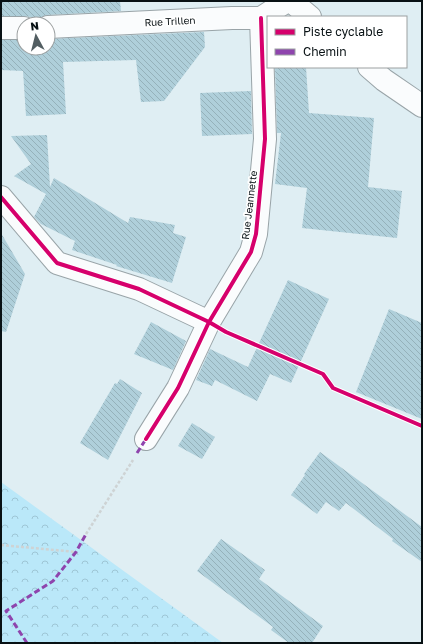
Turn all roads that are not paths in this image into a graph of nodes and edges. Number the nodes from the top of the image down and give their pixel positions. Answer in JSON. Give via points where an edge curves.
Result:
{"nodes":[{"id":1,"x":287,"y":1,"type":"edge"},
{"id":2,"x":291,"y":1,"type":"edge"},
{"id":3,"x":309,"y":16,"type":"edge"},
{"id":4,"x":261,"y":18,"type":"junction"},
{"id":5,"x":56,"y":27,"type":"edge"},
{"id":6,"x":1,"y":28,"type":"edge"},
{"id":7,"x":16,"y":28,"type":"edge"},
{"id":8,"x":370,"y":68,"type":"edge"},
{"id":9,"x":422,"y":106,"type":"edge"},
{"id":10,"x":1,"y":197,"type":"edge"},
{"id":11,"x":210,"y":322,"type":"junction"},
{"id":12,"x":146,"y":439,"type":"dead end"}],
"edges":[{"from":1,"to":4,"type":"street"},
{"from":2,"to":3,"type":"street"},
{"from":4,"to":5,"type":"street","name":"Rue Trillen"},
{"from":4,"to":11,"type":"street","name":"Rue Jeannette","via":[[265,139],[256,234],[251,252]]},
{"from":6,"to":7,"type":"street"},
{"from":8,"to":9,"type":"street"},
{"from":10,"to":11,"type":"street","via":[[57,263],[139,289]]},
{"from":11,"to":12,"type":"street","name":"Rue Jeannette","via":[[178,388]]}]}
